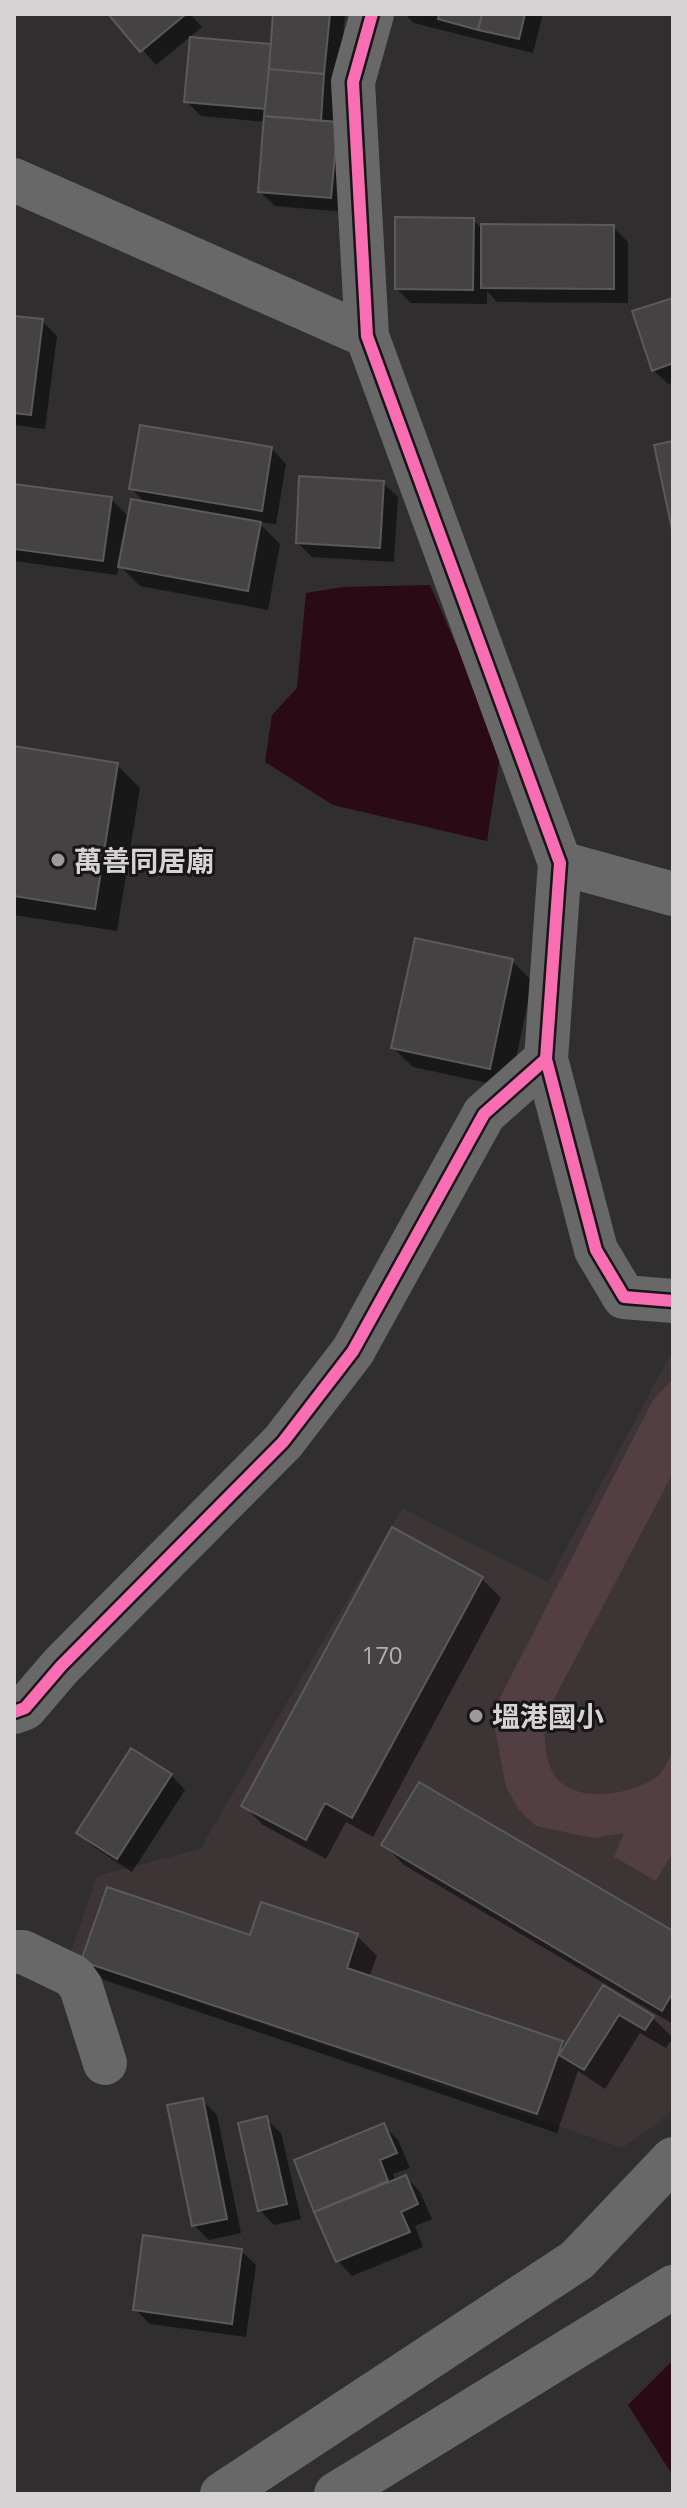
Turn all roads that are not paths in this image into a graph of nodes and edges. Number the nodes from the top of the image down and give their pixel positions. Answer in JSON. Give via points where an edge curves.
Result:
{"nodes":[{"id":1,"x":372,"y":14,"type":"edge"},
{"id":2,"x":14,"y":180,"type":"edge"},
{"id":3,"x":367,"y":336,"type":"junction"},
{"id":4,"x":560,"y":863,"type":"junction"},
{"id":5,"x":673,"y":894,"type":"edge"},
{"id":6,"x":546,"y":1059,"type":"junction"},
{"id":7,"x":673,"y":1301,"type":"edge"},
{"id":8,"x":14,"y":1712,"type":"edge"},
{"id":9,"x":14,"y":1952,"type":"edge"},
{"id":10,"x":105,"y":2063,"type":"dead end"},
{"id":11,"x":673,"y":2159,"type":"edge"},
{"id":12,"x":673,"y":2287,"type":"edge"},
{"id":13,"x":222,"y":2494,"type":"edge"},
{"id":14,"x":336,"y":2494,"type":"edge"}],
"edges":[{"from":1,"to":3,"type":"street","via":[[353,82]]},
{"from":2,"to":3,"type":"street"},
{"from":3,"to":4,"type":"street"},
{"from":4,"to":5,"type":"street"},
{"from":4,"to":6,"type":"street"},
{"from":6,"to":7,"type":"street","via":[[596,1250],[624,1297]]},
{"from":6,"to":8,"type":"street","via":[[484,1114],[353,1351],[283,1442],[25,1708]]},
{"from":9,"to":10,"type":"street","via":[[73,1976]]},
{"from":11,"to":13,"type":"street","via":[[577,2260]]},
{"from":12,"to":14,"type":"street"}]}
